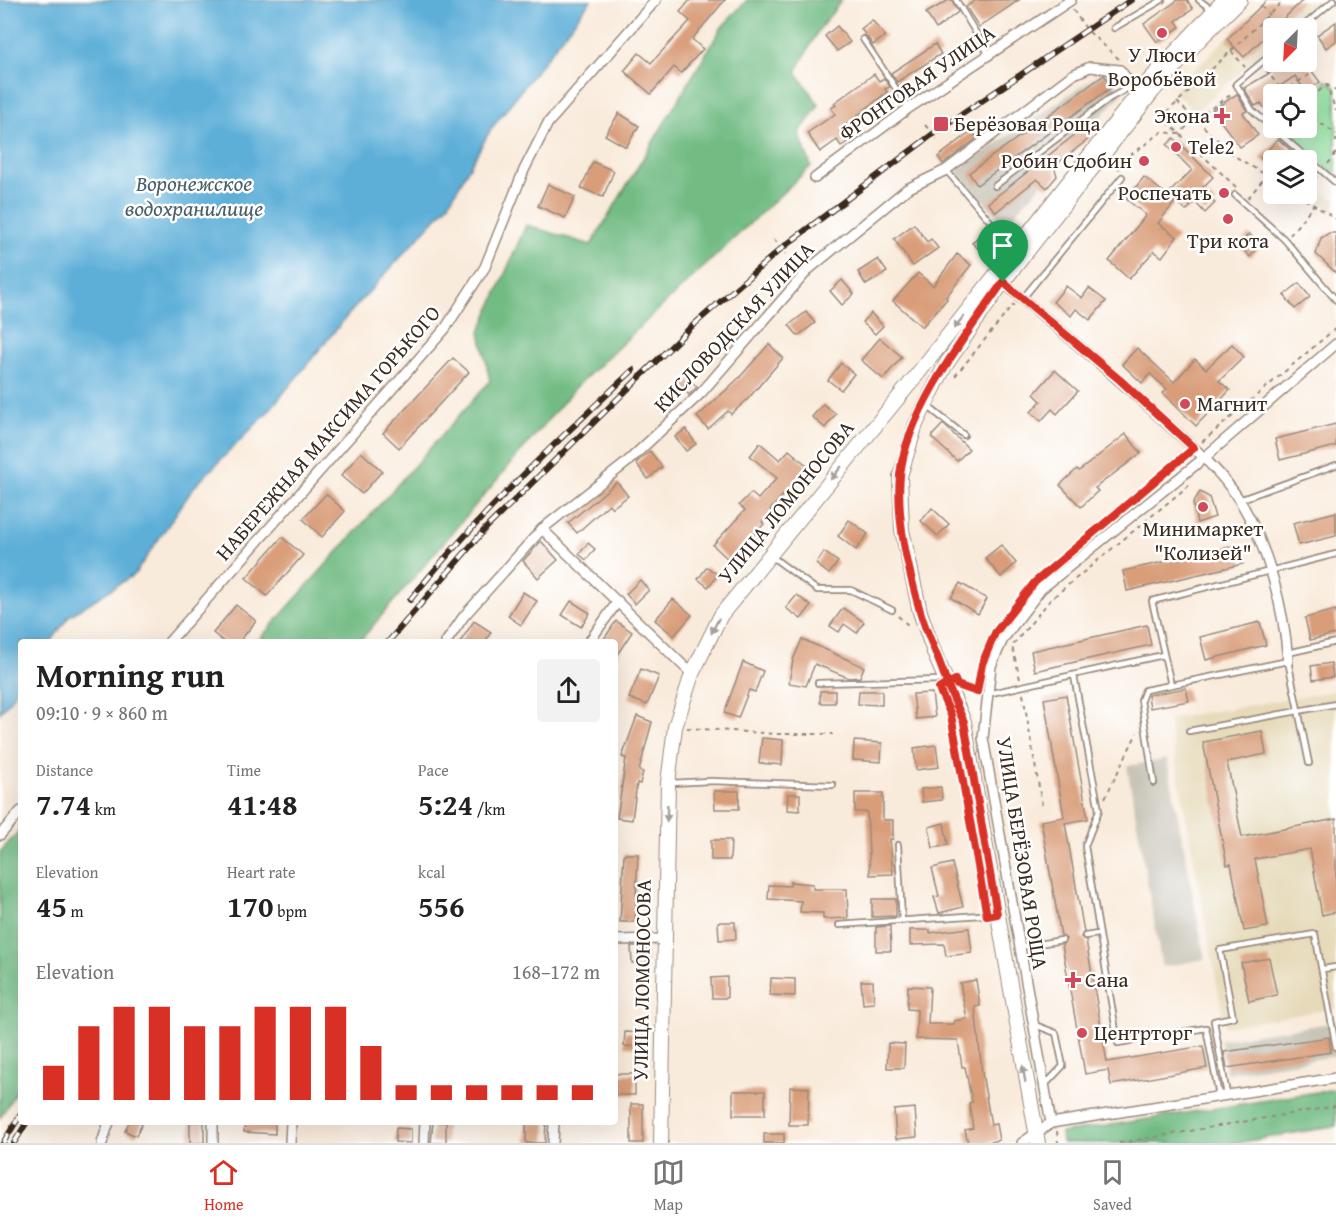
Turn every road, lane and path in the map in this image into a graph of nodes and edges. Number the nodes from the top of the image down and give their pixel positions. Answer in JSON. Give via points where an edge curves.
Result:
{"nodes":[{"id":1,"x":656,"y":0,"type":"edge"},
{"id":2,"x":956,"y":0,"type":"edge"},
{"id":3,"x":1162,"y":0,"type":"edge"},
{"id":4,"x":1199,"y":0,"type":"edge"},
{"id":5,"x":1224,"y":0,"type":"edge"},
{"id":6,"x":1240,"y":0,"type":"edge"},
{"id":7,"x":1284,"y":0,"type":"edge"},
{"id":8,"x":1334,"y":0,"type":"edge"},
{"id":9,"x":1069,"y":2,"type":"edge"},
{"id":10,"x":1261,"y":6,"type":"dead end"},
{"id":11,"x":1214,"y":10,"type":"junction"},
{"id":12,"x":1269,"y":15,"type":"junction"},
{"id":13,"x":1312,"y":18,"type":"edge"},
{"id":14,"x":1114,"y":28,"type":"dead end"},
{"id":15,"x":863,"y":39,"type":"dead end"},
{"id":16,"x":1231,"y":51,"type":"junction"},
{"id":17,"x":988,"y":53,"type":"junction"},
{"id":18,"x":1263,"y":61,"type":"edge"},
{"id":19,"x":1123,"y":62,"type":"dead end"},
{"id":20,"x":1260,"y":63,"type":"junction"},
{"id":21,"x":1250,"y":72,"type":"junction"},
{"id":22,"x":1313,"y":72,"type":"dead end"},
{"id":23,"x":1276,"y":84,"type":"edge"},
{"id":24,"x":1297,"y":84,"type":"edge"},
{"id":25,"x":1326,"y":84,"type":"junction"},
{"id":26,"x":1239,"y":89,"type":"junction"},
{"id":27,"x":1135,"y":90,"type":"junction"},
{"id":28,"x":1336,"y":91,"type":"edge"},
{"id":29,"x":1317,"y":93,"type":"edge"},
{"id":30,"x":1177,"y":102,"type":"junction"},
{"id":31,"x":909,"y":108,"type":"junction"},
{"id":32,"x":1336,"y":111,"type":"edge"},
{"id":33,"x":1194,"y":119,"type":"junction"},
{"id":34,"x":1317,"y":121,"type":"edge"},
{"id":35,"x":924,"y":125,"type":"dead end"},
{"id":36,"x":1179,"y":134,"type":"junction"},
{"id":37,"x":1336,"y":134,"type":"edge"},
{"id":38,"x":937,"y":140,"type":"dead end"},
{"id":39,"x":1336,"y":153,"type":"edge"},
{"id":40,"x":1328,"y":164,"type":"dead end"},
{"id":41,"x":946,"y":170,"type":"junction"},
{"id":42,"x":1321,"y":172,"type":"junction"},
{"id":43,"x":1263,"y":174,"type":"edge"},
{"id":44,"x":1113,"y":175,"type":"dead end"},
{"id":45,"x":814,"y":177,"type":"dead end"},
{"id":46,"x":1122,"y":177,"type":"dead end"},
{"id":47,"x":1317,"y":177,"type":"edge"},
{"id":48,"x":1263,"y":180,"type":"edge"},
{"id":49,"x":1336,"y":183,"type":"edge"},
{"id":50,"x":995,"y":186,"type":"dead end"},
{"id":51,"x":1235,"y":195,"type":"dead end"},
{"id":52,"x":1248,"y":198,"type":"dead end"},
{"id":53,"x":1314,"y":204,"type":"joint"},
{"id":54,"x":1336,"y":212,"type":"edge"},
{"id":55,"x":1334,"y":218,"type":"edge"},
{"id":56,"x":990,"y":221,"type":"joint"},
{"id":57,"x":1288,"y":236,"type":"dead end"},
{"id":58,"x":774,"y":238,"type":"dead end"},
{"id":59,"x":1010,"y":241,"type":"dead end"},
{"id":60,"x":786,"y":254,"type":"dead end"},
{"id":61,"x":999,"y":279,"type":"junction"},
{"id":62,"x":1020,"y":296,"type":"junction"},
{"id":63,"x":1336,"y":300,"type":"edge"},
{"id":64,"x":1336,"y":328,"type":"edge"},
{"id":65,"x":1336,"y":344,"type":"edge"},
{"id":66,"x":953,"y":378,"type":"dead end"},
{"id":67,"x":925,"y":405,"type":"junction"},
{"id":68,"x":964,"y":435,"type":"dead end"},
{"id":69,"x":1194,"y":448,"type":"junction"},
{"id":70,"x":1204,"y":458,"type":"junction"},
{"id":71,"x":1336,"y":465,"type":"edge"},
{"id":72,"x":1194,"y":481,"type":"dead end"},
{"id":73,"x":1239,"y":500,"type":"junction"},
{"id":74,"x":1114,"y":515,"type":"dead end"},
{"id":75,"x":542,"y":529,"type":"junction"},
{"id":76,"x":1336,"y":554,"type":"edge"},
{"id":77,"x":768,"y":555,"type":"junction"},
{"id":78,"x":1270,"y":569,"type":"junction"},
{"id":79,"x":618,"y":601,"type":"junction"},
{"id":80,"x":892,"y":610,"type":"dead end"},
{"id":81,"x":173,"y":639,"type":"edge"},
{"id":82,"x":448,"y":639,"type":"edge"},
{"id":83,"x":591,"y":639,"type":"edge"},
{"id":84,"x":1336,"y":642,"type":"edge"},
{"id":85,"x":1163,"y":655,"type":"junction"},
{"id":86,"x":1288,"y":657,"type":"junction"},
{"id":87,"x":692,"y":674,"type":"junction"},
{"id":88,"x":1074,"y":676,"type":"junction"},
{"id":89,"x":947,"y":682,"type":"junction"},
{"id":90,"x":978,"y":682,"type":"dead end"},
{"id":91,"x":818,"y":683,"type":"dead end"},
{"id":92,"x":1171,"y":685,"type":"junction"},
{"id":93,"x":1022,"y":686,"type":"junction"},
{"id":94,"x":987,"y":695,"type":"junction"},
{"id":95,"x":1336,"y":704,"type":"edge"},
{"id":96,"x":1298,"y":710,"type":"junction"},
{"id":97,"x":1144,"y":720,"type":"junction"},
{"id":98,"x":675,"y":727,"type":"junction"},
{"id":99,"x":1189,"y":731,"type":"dead end"},
{"id":100,"x":833,"y":734,"type":"dead end"},
{"id":101,"x":1309,"y":763,"type":"dead end"},
{"id":102,"x":668,"y":783,"type":"junction"},
{"id":103,"x":1154,"y":783,"type":"dead end"},
{"id":104,"x":833,"y":785,"type":"dead end"},
{"id":105,"x":1042,"y":805,"type":"dead end"},
{"id":106,"x":1099,"y":810,"type":"junction"},
{"id":107,"x":18,"y":814,"type":"edge"},
{"id":108,"x":0,"y":835,"type":"edge"},
{"id":109,"x":898,"y":845,"type":"dead end"},
{"id":110,"x":997,"y":914,"type":"junction"},
{"id":111,"x":902,"y":921,"type":"junction"},
{"id":112,"x":839,"y":925,"type":"dead end"},
{"id":113,"x":1098,"y":934,"type":"junction"},
{"id":114,"x":1085,"y":936,"type":"dead end"},
{"id":115,"x":663,"y":939,"type":"junction"},
{"id":116,"x":618,"y":940,"type":"edge"},
{"id":117,"x":1062,"y":940,"type":"dead end"},
{"id":118,"x":1019,"y":947,"type":"junction"},
{"id":119,"x":1336,"y":966,"type":"edge"},
{"id":120,"x":1323,"y":969,"type":"junction"},
{"id":121,"x":1032,"y":1023,"type":"junction"},
{"id":122,"x":1336,"y":1047,"type":"edge"},
{"id":123,"x":1336,"y":1078,"type":"edge"},
{"id":124,"x":1044,"y":1086,"type":"junction"},
{"id":125,"x":1223,"y":1096,"type":"junction"},
{"id":126,"x":1336,"y":1106,"type":"edge"},
{"id":127,"x":1051,"y":1123,"type":"junction"},
{"id":128,"x":108,"y":1125,"type":"edge"},
{"id":129,"x":213,"y":1125,"type":"edge"},
{"id":130,"x":291,"y":1125,"type":"edge"},
{"id":131,"x":425,"y":1125,"type":"edge"},
{"id":132,"x":554,"y":1125,"type":"edge"},
{"id":133,"x":1037,"y":1137,"type":"edge"},
{"id":134,"x":102,"y":1143,"type":"edge"},
{"id":135,"x":213,"y":1143,"type":"edge"},
{"id":136,"x":291,"y":1143,"type":"edge"},
{"id":137,"x":424,"y":1143,"type":"edge"},
{"id":138,"x":553,"y":1143,"type":"edge"},
{"id":139,"x":661,"y":1143,"type":"edge"},
{"id":140,"x":1022,"y":1143,"type":"edge"},
{"id":141,"x":1119,"y":1143,"type":"edge"}],
"edges":[{"from":1,"to":81,"type":"street","name":"НАБЕРЕЖНАЯ МАКСИМА ГОРЬКОГО","via":[[548,123],[524,170],[485,267],[445,329]]},
{"from":2,"to":17,"type":"lane"},
{"from":3,"to":14,"type":"lane"},
{"from":4,"to":11,"type":"lane"},
{"from":5,"to":11,"type":"main road","name":"УЛИЦА ЛОМОНОСОВА"},
{"from":6,"to":61,"type":"main road","name":"УЛИЦА ЛОМОНОСОВА","via":[[1153,92]]},
{"from":7,"to":12,"type":"path"},
{"from":8,"to":13,"type":"lane"},
{"from":9,"to":17,"type":"street","name":"ФРОНТОВАЯ УЛИЦА"},
{"from":9,"to":19,"type":"path","via":[[1088,30]]},
{"from":10,"to":12,"type":"path"},
{"from":11,"to":27,"type":"main road","name":"УЛИЦА ЛОМОНОСОВА"},
{"from":12,"to":16,"type":"path"},
{"from":15,"to":31,"type":"lane"},
{"from":16,"to":21,"type":"path"},
{"from":16,"to":30,"type":"path"},
{"from":17,"to":31,"type":"street","name":"ФРОНТОВАЯ УЛИЦА"},
{"from":18,"to":20,"type":"lane"},
{"from":20,"to":21,"type":"lane"},
{"from":20,"to":23,"type":"path"},
{"from":21,"to":26,"type":"lane","via":[[1236,84]]},
{"from":22,"to":24,"type":"path"},
{"from":25,"to":28,"type":"path"},
{"from":25,"to":29,"type":"path"},
{"from":25,"to":32,"type":"path"},
{"from":26,"to":33,"type":"path"},
{"from":26,"to":42,"type":"lane","via":[[1252,110]]},
{"from":27,"to":41,"type":"street","name":"КИСЛОВОДСКАЯ УЛИЦА","via":[[1120,70],[1090,67],[1072,75]]},
{"from":27,"to":50,"type":"lane","via":[[1110,98]]},
{"from":27,"to":61,"type":"main road","name":"УЛИЦА ЛОМОНОСОВА"},
{"from":30,"to":33,"type":"path"},
{"from":30,"to":36,"type":"path","via":[[1162,117]]},
{"from":31,"to":45,"type":"street","name":"ФРОНТОВАЯ УЛИЦА"},
{"from":33,"to":36,"type":"path"},
{"from":33,"to":43,"type":"path","via":[[1236,157]]},
{"from":34,"to":37,"type":"path"},
{"from":35,"to":38,"type":"path"},
{"from":36,"to":44,"type":"path","via":[[1162,132],[1128,157]]},
{"from":39,"to":40,"type":"path"},
{"from":41,"to":56,"type":"lane"},
{"from":41,"to":75,"type":"street","name":"КИСЛОВОДСКАЯ УЛИЦА","via":[[907,189],[809,269],[701,393],[626,463]]},
{"from":42,"to":47,"type":"path"},
{"from":42,"to":49,"type":"lane"},
{"from":46,"to":62,"type":"lane"},
{"from":48,"to":52,"type":"path"},
{"from":51,"to":63,"type":"lane","via":[[1284,239]]},
{"from":53,"to":55,"type":"path"},
{"from":53,"to":57,"type":"path"},
{"from":54,"to":55,"type":"path"},
{"from":56,"to":59,"type":"path"},
{"from":58,"to":60,"type":"path"},
{"from":61,"to":62,"type":"street"},
{"from":61,"to":67,"type":"main road"},
{"from":61,"to":77,"type":"main road","name":"УЛИЦА ЛОМОНОСОВА","one_way":true},
{"from":62,"to":66,"type":"path"},
{"from":62,"to":69,"type":"street"},
{"from":64,"to":69,"type":"path"},
{"from":65,"to":70,"type":"street","name":"УЛИЦА БЕРЁЗОВАЯ РОЩА"},
{"from":67,"to":68,"type":"lane"},
{"from":67,"to":89,"type":"main road","via":[[906,448],[900,476],[902,530],[920,612]]},
{"from":69,"to":70,"type":"street"},
{"from":69,"to":74,"type":"path"},
{"from":70,"to":73,"type":"street"},
{"from":70,"to":94,"type":"street","name":"УЛИЦА БЕРЁЗОВАЯ РОЩА","via":[[1041,589],[1003,639],[991,666]]},
{"from":71,"to":73,"type":"lane"},
{"from":72,"to":93,"type":"path","via":[[1051,599],[1012,646]]},
{"from":73,"to":78,"type":"street"},
{"from":75,"to":79,"type":"street"},
{"from":75,"to":82,"type":"street","name":"КИСЛОВОДСКАЯ УЛИЦА"},
{"from":76,"to":78,"type":"lane"},
{"from":77,"to":80,"type":"lane","via":[[817,590],[851,590]]},
{"from":77,"to":87,"type":"main road","name":"УЛИЦА ЛОМОНОСОВА","one_way":true,"via":[[721,615]]},
{"from":78,"to":85,"type":"lane","via":[[1152,601]]},
{"from":78,"to":86,"type":"street"},
{"from":79,"to":83,"type":"street"},
{"from":79,"to":87,"type":"street"},
{"from":84,"to":86,"type":"lane"},
{"from":85,"to":88,"type":"lane"},
{"from":85,"to":92,"type":"lane"},
{"from":86,"to":92,"type":"lane"},
{"from":86,"to":96,"type":"lane"},
{"from":87,"to":98,"type":"main road","name":"УЛИЦА ЛОМОНОСОВА"},
{"from":88,"to":93,"type":"lane"},
{"from":88,"to":106,"type":"lane"},
{"from":89,"to":90,"type":"path","via":[[955,680],[957,685],[977,692]]},
{"from":89,"to":91,"type":"lane"},
{"from":89,"to":110,"type":"main road","via":[[964,722]]},
{"from":92,"to":97,"type":"lane","via":[[1145,690],[1141,700]]},
{"from":93,"to":94,"type":"lane"},
{"from":93,"to":105,"type":"path"},
{"from":94,"to":118,"type":"street","name":"УЛИЦА БЕРЁЗОВАЯ РОЩА","via":[[983,738]]},
{"from":95,"to":96,"type":"lane"},
{"from":96,"to":99,"type":"lane"},
{"from":96,"to":101,"type":"lane"},
{"from":97,"to":103,"type":"lane"},
{"from":97,"to":106,"type":"path"},
{"from":98,"to":100,"type":"path"},
{"from":98,"to":102,"type":"main road","name":"УЛИЦА ЛОМОНОСОВА"},
{"from":102,"to":104,"type":"lane"},
{"from":102,"to":115,"type":"main road","name":"УЛИЦА ЛОМОНОСОВА","one_way":true},
{"from":106,"to":113,"type":"lane","via":[[1085,846]]},
{"from":107,"to":108,"type":"street"},
{"from":109,"to":111,"type":"lane"},
{"from":110,"to":111,"type":"lane"},
{"from":133,"to":110,"type":"main road","one_way":true},
{"from":111,"to":112,"type":"lane"},
{"from":113,"to":114,"type":"lane"},
{"from":113,"to":125,"type":"lane","via":[[1118,1043],[1206,1028]]},
{"from":115,"to":116,"type":"street"},
{"from":115,"to":139,"type":"main road","name":"УЛИЦА ЛОМОНОСОВА"},
{"from":117,"to":118,"type":"lane"},
{"from":118,"to":121,"type":"street","name":"УЛИЦА БЕРЁЗОВАЯ РОЩА"},
{"from":119,"to":120,"type":"lane"},
{"from":120,"to":122,"type":"lane"},
{"from":120,"to":125,"type":"lane","via":[[1315,934],[1220,950],[1233,1017],[1214,1021]]},
{"from":121,"to":124,"type":"street","name":"УЛИЦА БЕРЁЗОВАЯ РОЩА"},
{"from":121,"to":124,"type":"lane","via":[[1056,1033],[1063,1066]]},
{"from":123,"to":125,"type":"street"},
{"from":124,"to":127,"type":"street","name":"УЛИЦА БЕРЁЗОВАЯ РОЩА"},
{"from":125,"to":127,"type":"street"},
{"from":126,"to":141,"type":"path"},
{"from":127,"to":133,"type":"street"},
{"from":128,"to":134,"type":"street"},
{"from":129,"to":135,"type":"street"},
{"from":130,"to":136,"type":"street"},
{"from":131,"to":137,"type":"street"},
{"from":132,"to":138,"type":"street"},
{"from":133,"to":140,"type":"street"}]}
